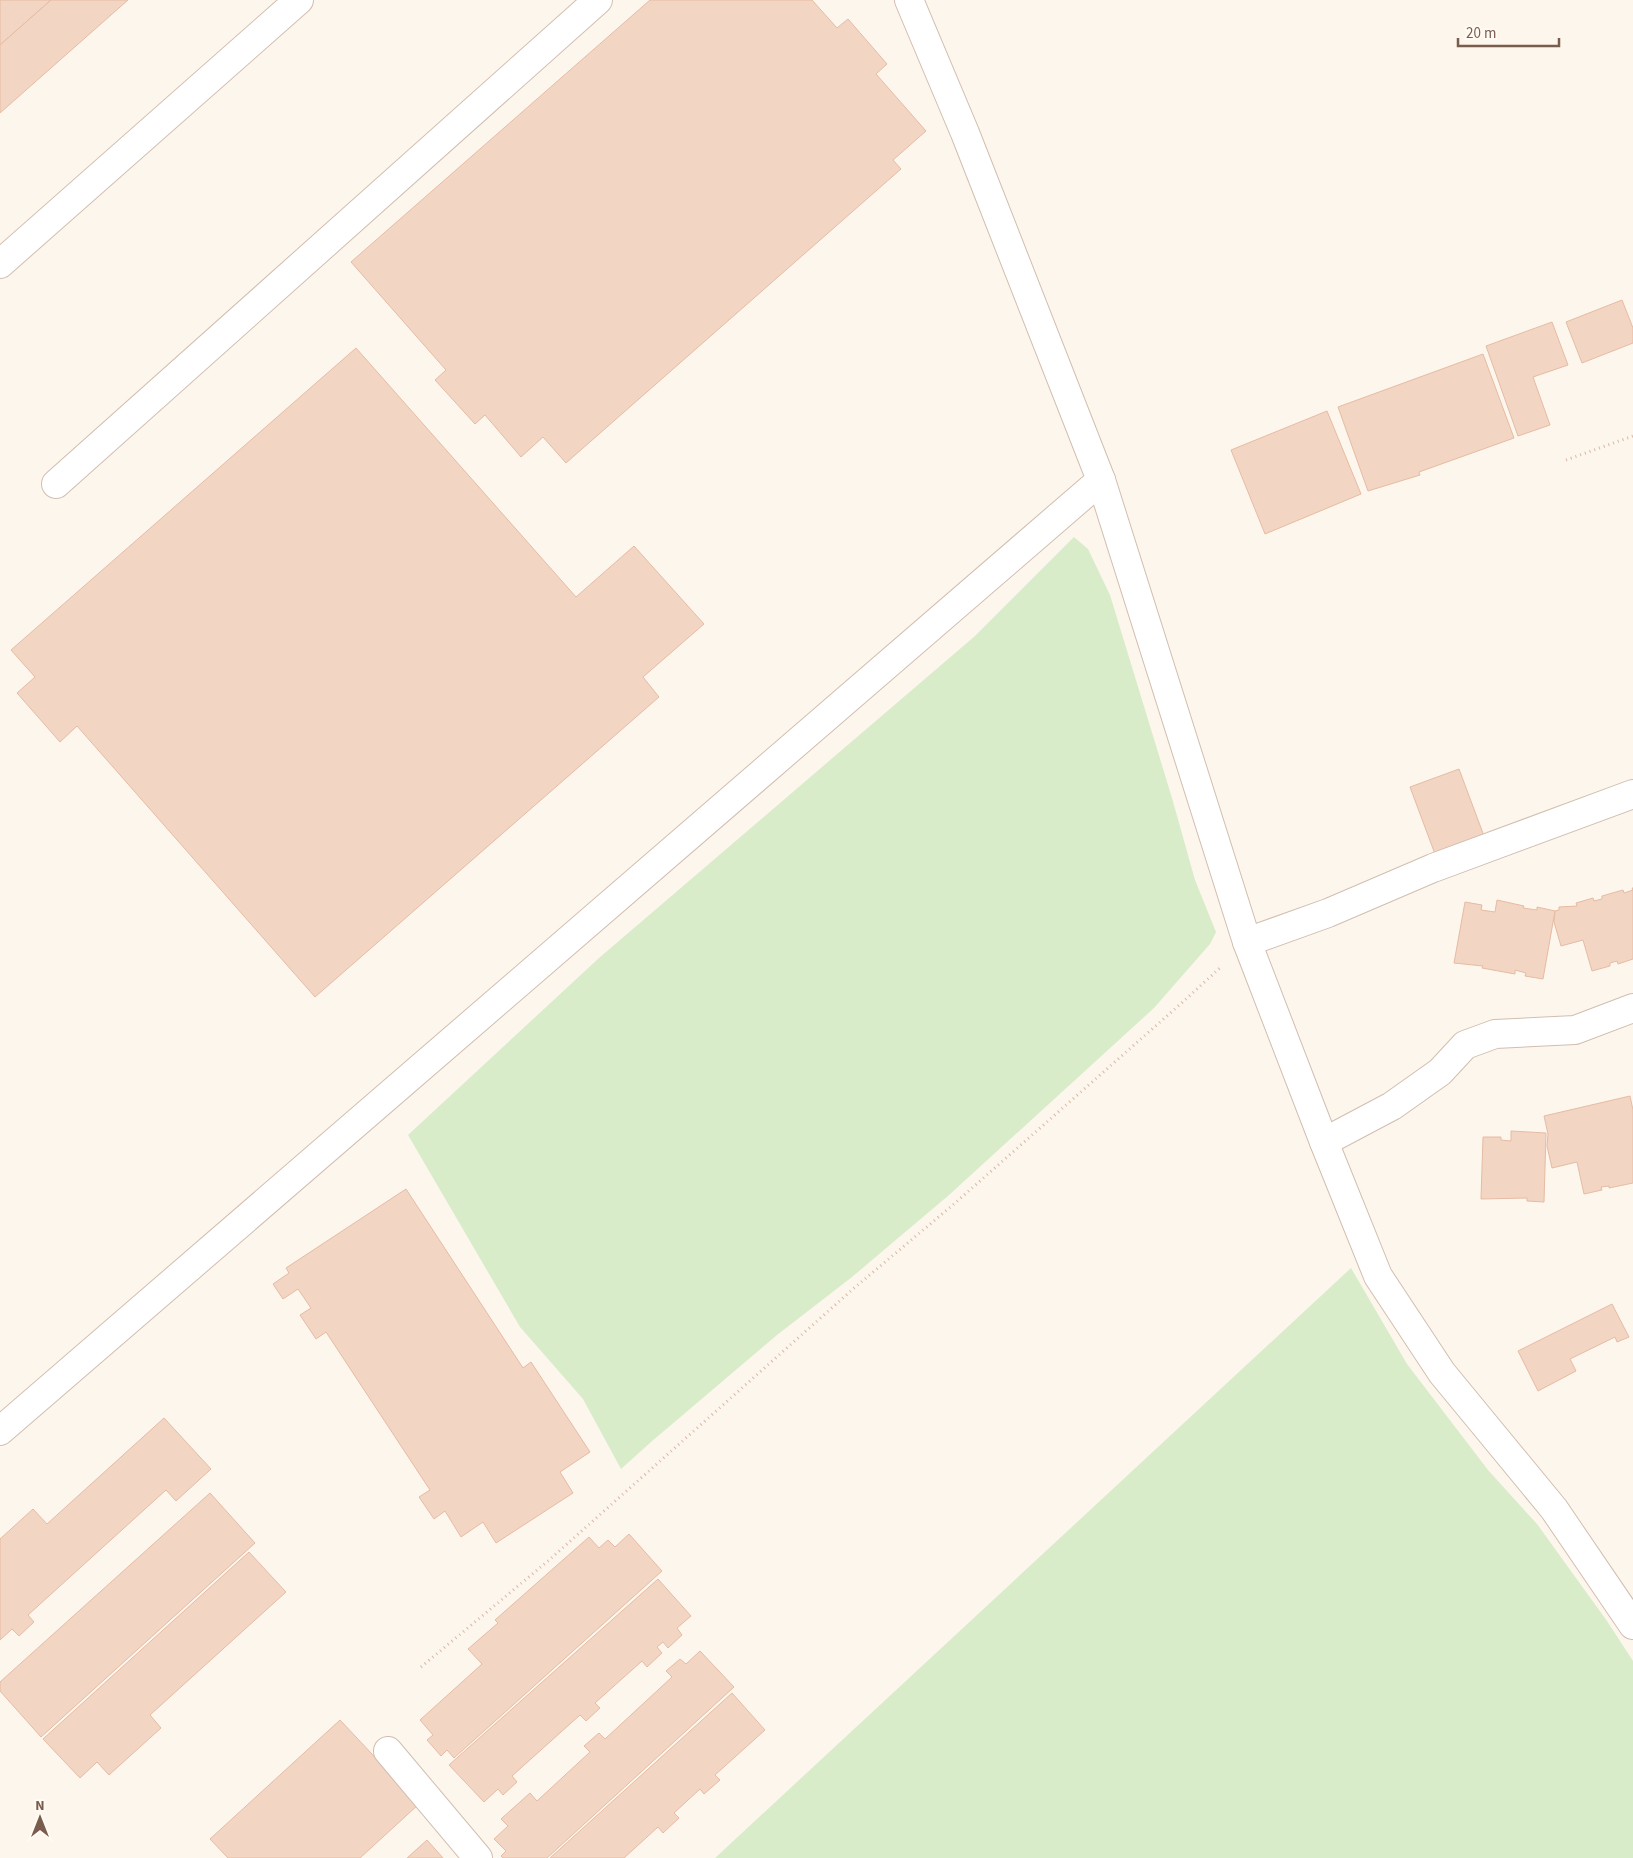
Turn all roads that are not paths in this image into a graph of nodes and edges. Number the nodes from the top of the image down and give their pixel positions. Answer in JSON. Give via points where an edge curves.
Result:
{"nodes":[{"id":1,"x":299,"y":0,"type":"edge"},
{"id":2,"x":598,"y":0,"type":"edge"},
{"id":3,"x":909,"y":0,"type":"edge"},
{"id":4,"x":0,"y":264,"type":"edge"},
{"id":5,"x":1101,"y":480,"type":"junction"},
{"id":6,"x":56,"y":484,"type":"dead end"},
{"id":7,"x":1633,"y":794,"type":"edge"},
{"id":8,"x":1247,"y":942,"type":"junction"},
{"id":9,"x":1633,"y":1008,"type":"edge"},
{"id":10,"x":1324,"y":1142,"type":"junction"},
{"id":11,"x":0,"y":1432,"type":"edge"},
{"id":12,"x":1633,"y":1625,"type":"edge"},
{"id":13,"x":388,"y":1751,"type":"dead end"},
{"id":14,"x":478,"y":1858,"type":"edge"}],
"edges":[{"from":1,"to":4,"type":"street"},
{"from":2,"to":6,"type":"street"},
{"from":3,"to":5,"type":"street","via":[[965,133]]},
{"from":5,"to":8,"type":"street"},
{"from":5,"to":11,"type":"street"},
{"from":7,"to":8,"type":"street","via":[[1433,868],[1328,913]]},
{"from":8,"to":10,"type":"street"},
{"from":9,"to":10,"type":"street","via":[[1575,1030],[1495,1034],[1465,1045],[1440,1072],[1392,1106]]},
{"from":10,"to":12,"type":"street","via":[[1378,1276],[1442,1373],[1554,1510]]},
{"from":13,"to":14,"type":"street"}]}
